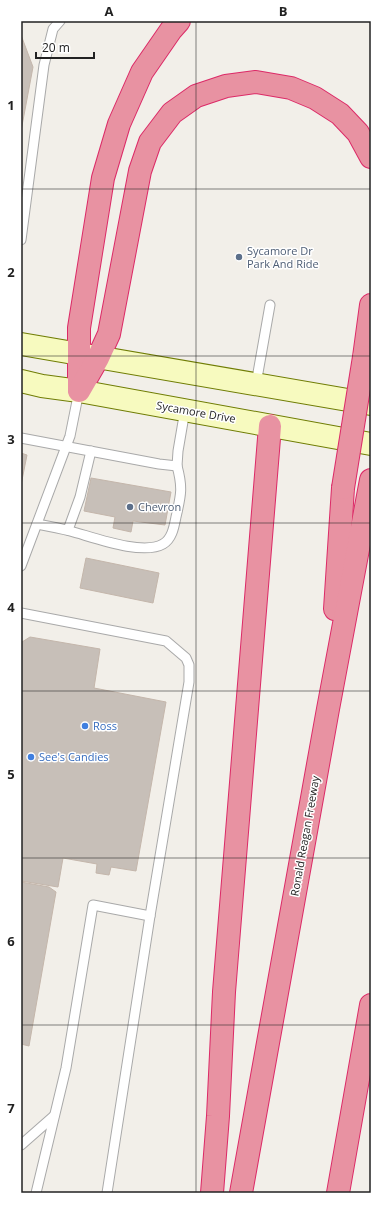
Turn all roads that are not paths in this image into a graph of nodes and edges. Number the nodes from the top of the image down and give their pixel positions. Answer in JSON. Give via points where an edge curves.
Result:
{"nodes":[{"id":1,"x":60,"y":21,"type":"edge"},
{"id":2,"x":179,"y":21,"type":"edge"},
{"id":3,"x":371,"y":157,"type":"edge"},
{"id":4,"x":21,"y":240,"type":"edge"},
{"id":5,"x":270,"y":305,"type":"dead end"},
{"id":6,"x":371,"y":305,"type":"edge"},
{"id":7,"x":21,"y":344,"type":"edge"},
{"id":8,"x":89,"y":356,"type":"junction"},
{"id":9,"x":21,"y":381,"type":"edge"},
{"id":10,"x":256,"y":384,"type":"junction"},
{"id":11,"x":79,"y":390,"type":"junction"},
{"id":12,"x":371,"y":404,"type":"edge"},
{"id":13,"x":185,"y":410,"type":"junction"},
{"id":14,"x":270,"y":426,"type":"junction"},
{"id":15,"x":21,"y":438,"type":"edge"},
{"id":16,"x":371,"y":444,"type":"edge"},
{"id":17,"x":66,"y":446,"type":"junction"},
{"id":18,"x":91,"y":451,"type":"junction"},
{"id":19,"x":177,"y":466,"type":"junction"},
{"id":20,"x":370,"y":486,"type":"edge"},
{"id":21,"x":37,"y":524,"type":"junction"},
{"id":22,"x":68,"y":530,"type":"junction"},
{"id":23,"x":21,"y":566,"type":"edge"},
{"id":24,"x":21,"y":613,"type":"edge"},
{"id":25,"x":328,"y":709,"type":"junction"},
{"id":26,"x":150,"y":916,"type":"junction"},
{"id":27,"x":371,"y":1005,"type":"edge"},
{"id":28,"x":54,"y":1116,"type":"junction"},
{"id":29,"x":21,"y":1145,"type":"edge"},
{"id":30,"x":36,"y":1193,"type":"edge"},
{"id":31,"x":107,"y":1193,"type":"edge"},
{"id":32,"x":212,"y":1193,"type":"edge"},
{"id":33,"x":241,"y":1193,"type":"edge"},
{"id":34,"x":338,"y":1193,"type":"edge"}],
"edges":[{"from":1,"to":4,"type":"lane","via":[[53,28],[44,65]]},
{"from":2,"to":8,"type":"highway","via":[[142,72],[119,124],[103,178],[79,328]]},
{"from":3,"to":8,"type":"highway","via":[[358,133],[340,114],[315,98],[291,88],[256,82],[226,86],[196,96],[172,114],[150,142],[140,171],[109,334]]},
{"from":5,"to":10,"type":"lane"},
{"from":6,"to":25,"type":"highway","bridge":true,"via":[[343,488]]},
{"from":7,"to":8,"type":"main road"},
{"from":8,"to":10,"type":"main road"},
{"from":8,"to":11,"type":"highway"},
{"from":9,"to":11,"type":"main road","name":"Sycamore Drive"},
{"from":10,"to":12,"type":"main road"},
{"from":11,"to":13,"type":"main road","name":"Sycamore Drive"},
{"from":11,"to":17,"type":"lane"},
{"from":13,"to":14,"type":"main road","name":"Sycamore Drive"},
{"from":13,"to":19,"type":"lane"},
{"from":14,"to":16,"type":"main road","name":"Sycamore Drive"},
{"from":14,"to":32,"type":"highway","via":[[224,992]]},
{"from":15,"to":17,"type":"lane"},
{"from":17,"to":18,"type":"lane"},
{"from":17,"to":21,"type":"lane"},
{"from":18,"to":19,"type":"lane"},
{"from":18,"to":22,"type":"lane","via":[[80,497]]},
{"from":19,"to":22,"type":"lane","via":[[182,482],[181,496],[172,532],[164,544],[153,549],[128,547]]},
{"from":20,"to":25,"type":"highway","name":"Ronald Reagan Freeway"},
{"from":21,"to":22,"type":"lane"},
{"from":21,"to":23,"type":"lane"},
{"from":24,"to":26,"type":"lane","via":[[166,641],[186,658],[189,665],[189,682]]},
{"from":25,"to":33,"type":"highway","name":"Ronald Reagan Freeway"},
{"from":26,"to":28,"type":"lane","via":[[93,905],[66,1068]]},
{"from":26,"to":31,"type":"lane"},
{"from":27,"to":34,"type":"highway"},
{"from":28,"to":29,"type":"lane"},
{"from":28,"to":30,"type":"lane"}]}
